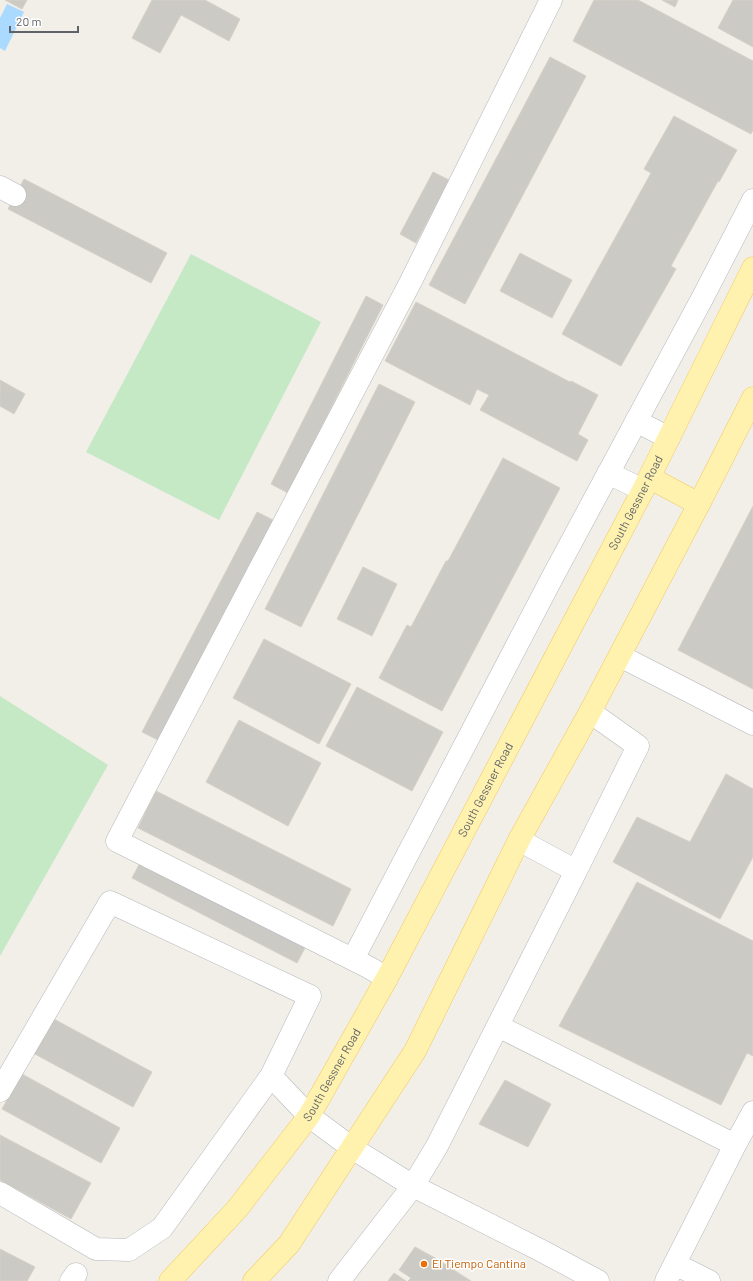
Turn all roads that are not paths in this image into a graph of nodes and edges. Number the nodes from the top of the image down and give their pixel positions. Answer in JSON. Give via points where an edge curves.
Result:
{"nodes":[{"id":1,"x":551,"y":0,"type":"edge"},
{"id":2,"x":753,"y":200,"type":"edge"},
{"id":3,"x":753,"y":268,"type":"edge"},
{"id":4,"x":753,"y":398,"type":"edge"},
{"id":5,"x":636,"y":421,"type":"junction"},
{"id":6,"x":669,"y":438,"type":"junction"},
{"id":7,"x":608,"y":473,"type":"junction"},
{"id":8,"x":646,"y":484,"type":"junction"},
{"id":9,"x":700,"y":504,"type":"junction"},
{"id":10,"x":620,"y":656,"type":"junction"},
{"id":11,"x":590,"y":712,"type":"junction"},
{"id":12,"x":753,"y":724,"type":"edge"},
{"id":13,"x":519,"y":840,"type":"junction"},
{"id":14,"x":576,"y":871,"type":"junction"},
{"id":15,"x":360,"y":963,"type":"junction"},
{"id":16,"x":387,"y":978,"type":"junction"},
{"id":17,"x":498,"y":1026,"type":"junction"},
{"id":18,"x":271,"y":1076,"type":"junction"},
{"id":19,"x":0,"y":1091,"type":"edge"},
{"id":20,"x":753,"y":1112,"type":"edge"},
{"id":21,"x":309,"y":1116,"type":"junction"},
{"id":22,"x":735,"y":1144,"type":"junction"},
{"id":23,"x":352,"y":1148,"type":"junction"},
{"id":24,"x":413,"y":1186,"type":"junction"},
{"id":25,"x":0,"y":1193,"type":"edge"},
{"id":26,"x":670,"y":1272,"type":"edge"},
{"id":27,"x":575,"y":1276,"type":"edge"},
{"id":28,"x":170,"y":1281,"type":"edge"},
{"id":29,"x":254,"y":1281,"type":"edge"},
{"id":30,"x":339,"y":1281,"type":"edge"},
{"id":31,"x":598,"y":1281,"type":"edge"},
{"id":32,"x":709,"y":1281,"type":"edge"}],
"edges":[{"from":1,"to":15,"type":"lane","via":[[410,283],[117,841]]},
{"from":2,"to":5,"type":"lane"},
{"from":3,"to":6,"type":"main road","name":"South Gessner Road"},
{"from":4,"to":9,"type":"main road"},
{"from":5,"to":6,"type":"lane"},
{"from":5,"to":7,"type":"lane"},
{"from":6,"to":8,"type":"main road","name":"South Gessner Road"},
{"from":7,"to":8,"type":"lane"},
{"from":7,"to":15,"type":"lane","via":[[552,578]]},
{"from":8,"to":9,"type":"main road"},
{"from":8,"to":16,"type":"main road","name":"South Gessner Road"},
{"from":9,"to":10,"type":"main road"},
{"from":10,"to":11,"type":"main road"},
{"from":10,"to":12,"type":"lane"},
{"from":11,"to":13,"type":"main road"},
{"from":11,"to":14,"type":"lane","via":[[638,746]]},
{"from":13,"to":14,"type":"lane"},
{"from":13,"to":23,"type":"main road","via":[[415,1051]]},
{"from":14,"to":17,"type":"lane"},
{"from":15,"to":16,"type":"lane"},
{"from":16,"to":21,"type":"main road","name":"South Gessner Road"},
{"from":17,"to":22,"type":"lane"},
{"from":17,"to":24,"type":"lane","via":[[437,1146]]},
{"from":18,"to":19,"type":"lane","via":[[310,996],[110,902]]},
{"from":18,"to":21,"type":"lane"},
{"from":18,"to":25,"type":"lane","via":[[162,1228],[129,1250],[96,1249]]},
{"from":20,"to":22,"type":"lane"},
{"from":21,"to":23,"type":"lane"},
{"from":21,"to":28,"type":"main road","name":"South Gessner Road","via":[[237,1210]]},
{"from":22,"to":26,"type":"lane"},
{"from":23,"to":24,"type":"lane"},
{"from":23,"to":29,"type":"main road","via":[[288,1244]]},
{"from":24,"to":27,"type":"lane"},
{"from":24,"to":30,"type":"lane"},
{"from":26,"to":32,"type":"lane"},
{"from":27,"to":31,"type":"lane"}]}
